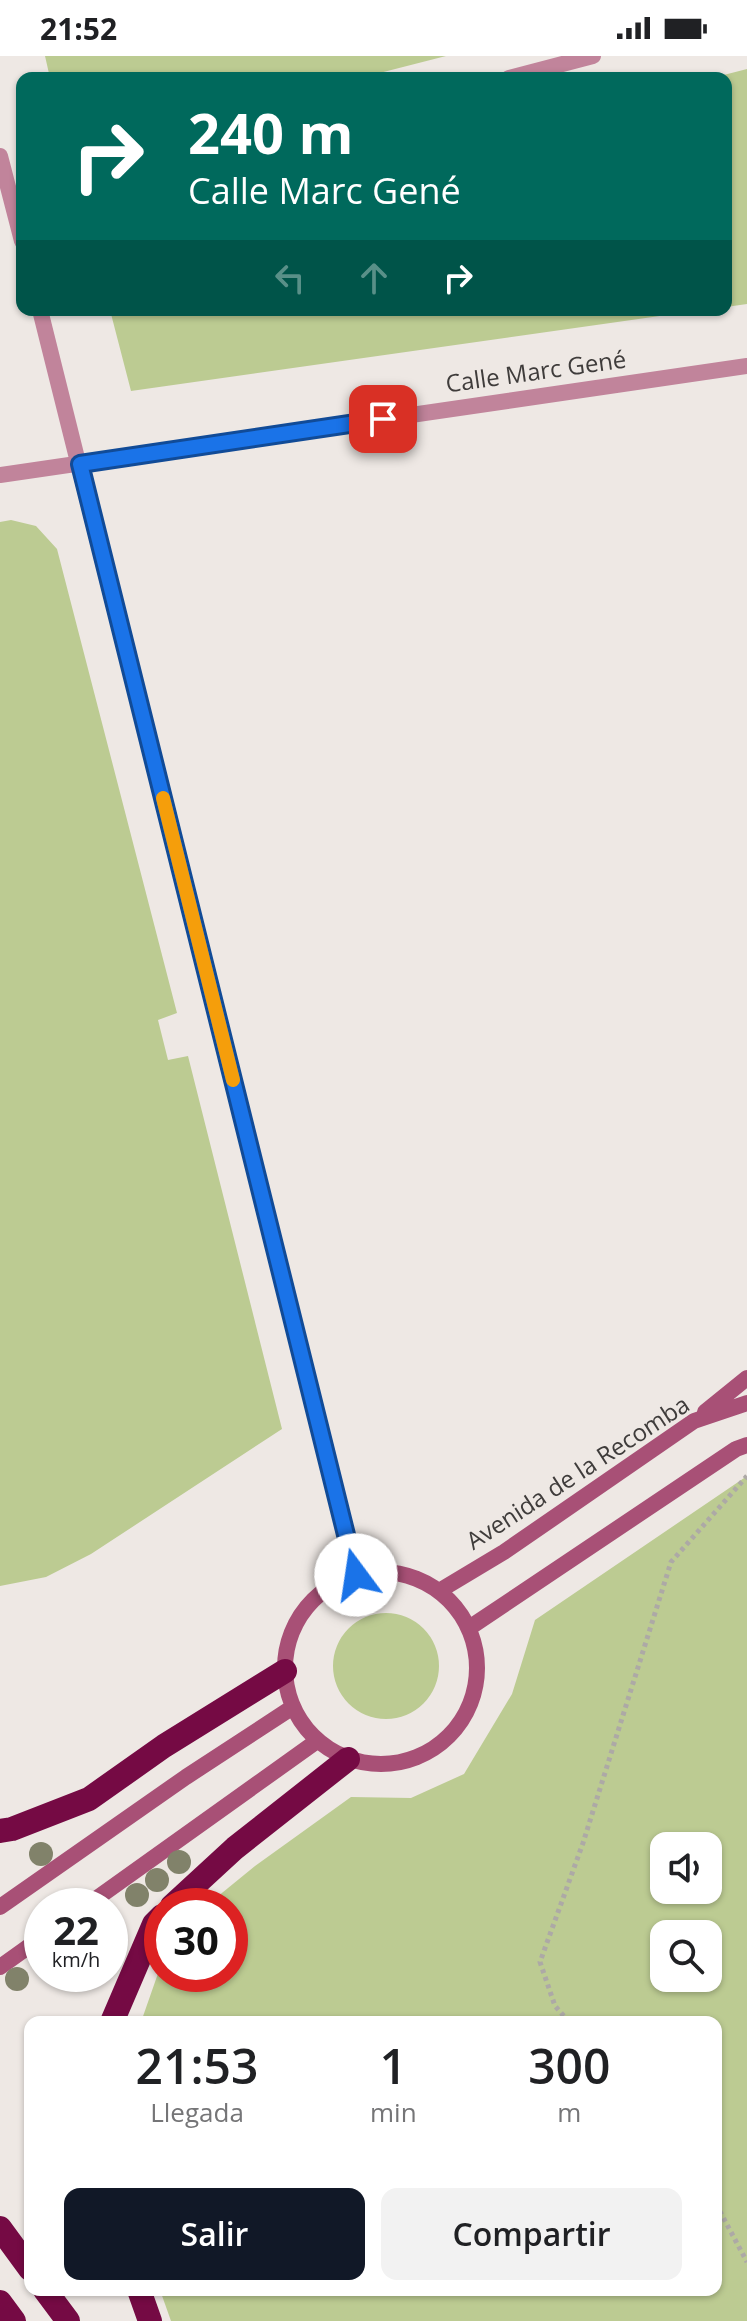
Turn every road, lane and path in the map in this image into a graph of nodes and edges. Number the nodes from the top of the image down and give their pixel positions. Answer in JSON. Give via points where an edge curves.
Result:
{"nodes":[{"id":1,"x":593,"y":56,"type":"edge"},
{"id":2,"x":532,"y":72,"type":"edge"},
{"id":3,"x":0,"y":156,"type":"edge"},
{"id":4,"x":12,"y":208,"type":"edge"},
{"id":5,"x":42,"y":316,"type":"edge"},
{"id":6,"x":747,"y":366,"type":"edge"},
{"id":7,"x":80,"y":464,"type":"junction"},
{"id":8,"x":0,"y":475,"type":"edge"},
{"id":9,"x":747,"y":1378,"type":"edge"},
{"id":10,"x":747,"y":1403,"type":"edge"},
{"id":11,"x":694,"y":1421,"type":"junction"},
{"id":12,"x":747,"y":1445,"type":"edge"},
{"id":13,"x":747,"y":1478,"type":"edge"},
{"id":14,"x":356,"y":1575,"type":"junction"},
{"id":15,"x":439,"y":1591,"type":"junction"},
{"id":16,"x":469,"y":1628,"type":"junction"},
{"id":17,"x":285,"y":1671,"type":"junction"},
{"id":18,"x":293,"y":1707,"type":"junction"},
{"id":19,"x":317,"y":1741,"type":"junction"},
{"id":20,"x":348,"y":1759,"type":"junction"},
{"id":21,"x":0,"y":1831,"type":"edge"},
{"id":22,"x":111,"y":1888,"type":"edge"},
{"id":23,"x":192,"y":1888,"type":"edge"},
{"id":24,"x":0,"y":1907,"type":"edge"},
{"id":25,"x":144,"y":1947,"type":"edge"},
{"id":26,"x":24,"y":1950,"type":"edge"},
{"id":27,"x":0,"y":1967,"type":"edge"},
{"id":28,"x":115,"y":2016,"type":"edge"},
{"id":29,"x":564,"y":2016,"type":"edge"},
{"id":30,"x":722,"y":2215,"type":"edge"},
{"id":31,"x":0,"y":2228,"type":"edge"},
{"id":32,"x":24,"y":2261,"type":"edge"},
{"id":33,"x":747,"y":2262,"type":"edge"},
{"id":34,"x":49,"y":2296,"type":"edge"},
{"id":35,"x":141,"y":2296,"type":"edge"},
{"id":36,"x":0,"y":2302,"type":"edge"},
{"id":37,"x":14,"y":2321,"type":"edge"},
{"id":38,"x":68,"y":2321,"type":"edge"},
{"id":39,"x":150,"y":2321,"type":"edge"}],
"edges":[{"from":1,"to":2,"type":"street"},
{"from":3,"to":4,"type":"street"},
{"from":5,"to":7,"type":"street"},
{"from":6,"to":7,"type":"street","name":"Calle Marc Gené"},
{"from":7,"to":8,"type":"street","name":"Calle Marc Gené"},
{"from":7,"to":14,"type":"street"},
{"from":9,"to":11,"type":"street"},
{"from":10,"to":11,"type":"street","name":"Avenida de la Recomba"},
{"from":11,"to":15,"type":"street","name":"Avenida de la Recomba"},
{"from":12,"to":16,"type":"street"},
{"from":13,"to":29,"type":"path","via":[[671,1562],[540,1962]]},
{"from":14,"to":15,"type":"street","via":[[399,1573]]},
{"from":14,"to":17,"type":"street","via":[[327,1588],[303,1611],[289,1639]]},
{"from":15,"to":16,"type":"street"},
{"from":16,"to":20,"type":"street","via":[[477,1659],[475,1691],[462,1721],[440,1744],[412,1760],[380,1765]]},
{"from":17,"to":18,"type":"street"},
{"from":17,"to":21,"type":"highway","via":[[89,1799]]},
{"from":18,"to":19,"type":"street"},
{"from":18,"to":24,"type":"street"},
{"from":19,"to":20,"type":"street"},
{"from":19,"to":22,"type":"street"},
{"from":20,"to":23,"type":"highway"},
{"from":25,"to":28,"type":"highway"},
{"from":26,"to":27,"type":"street"},
{"from":30,"to":33,"type":"path"},
{"from":31,"to":32,"type":"highway"},
{"from":34,"to":38,"type":"highway"},
{"from":35,"to":39,"type":"highway"},
{"from":36,"to":37,"type":"highway"}]}
